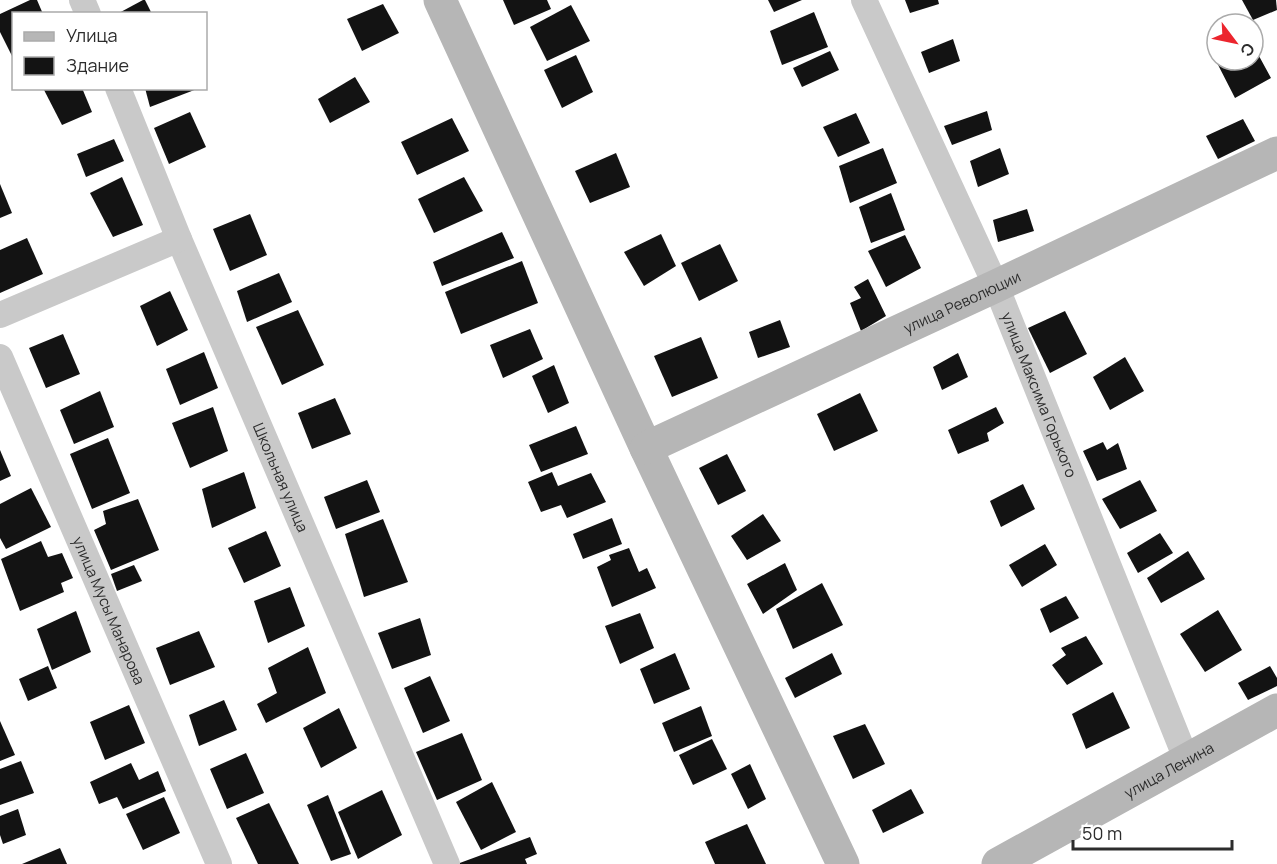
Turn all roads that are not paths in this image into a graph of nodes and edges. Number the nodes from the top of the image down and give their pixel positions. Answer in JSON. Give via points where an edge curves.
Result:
{"nodes":[{"id":1,"x":440,"y":0,"type":"edge"},
{"id":2,"x":864,"y":0,"type":"edge"},
{"id":3,"x":119,"y":90,"type":"edge"},
{"id":4,"x":1277,"y":153,"type":"edge"},
{"id":5,"x":179,"y":239,"type":"junction"},
{"id":6,"x":996,"y":286,"type":"junction"},
{"id":7,"x":0,"y":315,"type":"edge"},
{"id":8,"x":0,"y":357,"type":"edge"},
{"id":9,"x":646,"y":448,"type":"junction"},
{"id":10,"x":1277,"y":710,"type":"edge"},
{"id":11,"x":1187,"y":761,"type":"junction"},
{"id":12,"x":219,"y":864,"type":"edge"},
{"id":13,"x":447,"y":864,"type":"edge"},
{"id":14,"x":843,"y":864,"type":"edge"},
{"id":15,"x":998,"y":864,"type":"edge"}],
"edges":[{"from":1,"to":9,"type":"street"},
{"from":2,"to":6,"type":"street","name":"улица Максима Горького"},
{"from":3,"to":5,"type":"street","name":"Школьная улица"},
{"from":4,"to":6,"type":"street","name":"улица Революции"},
{"from":5,"to":7,"type":"street"},
{"from":5,"to":13,"type":"street","name":"Школьная улица"},
{"from":6,"to":9,"type":"street","name":"улица Революции"},
{"from":6,"to":11,"type":"street","name":"улица Максима Горького"},
{"from":8,"to":12,"type":"street","name":"улица Мусы Манарова"},
{"from":9,"to":14,"type":"street"},
{"from":10,"to":11,"type":"street","name":"улица Ленина"},
{"from":11,"to":15,"type":"street","name":"улица Ленина"}]}
